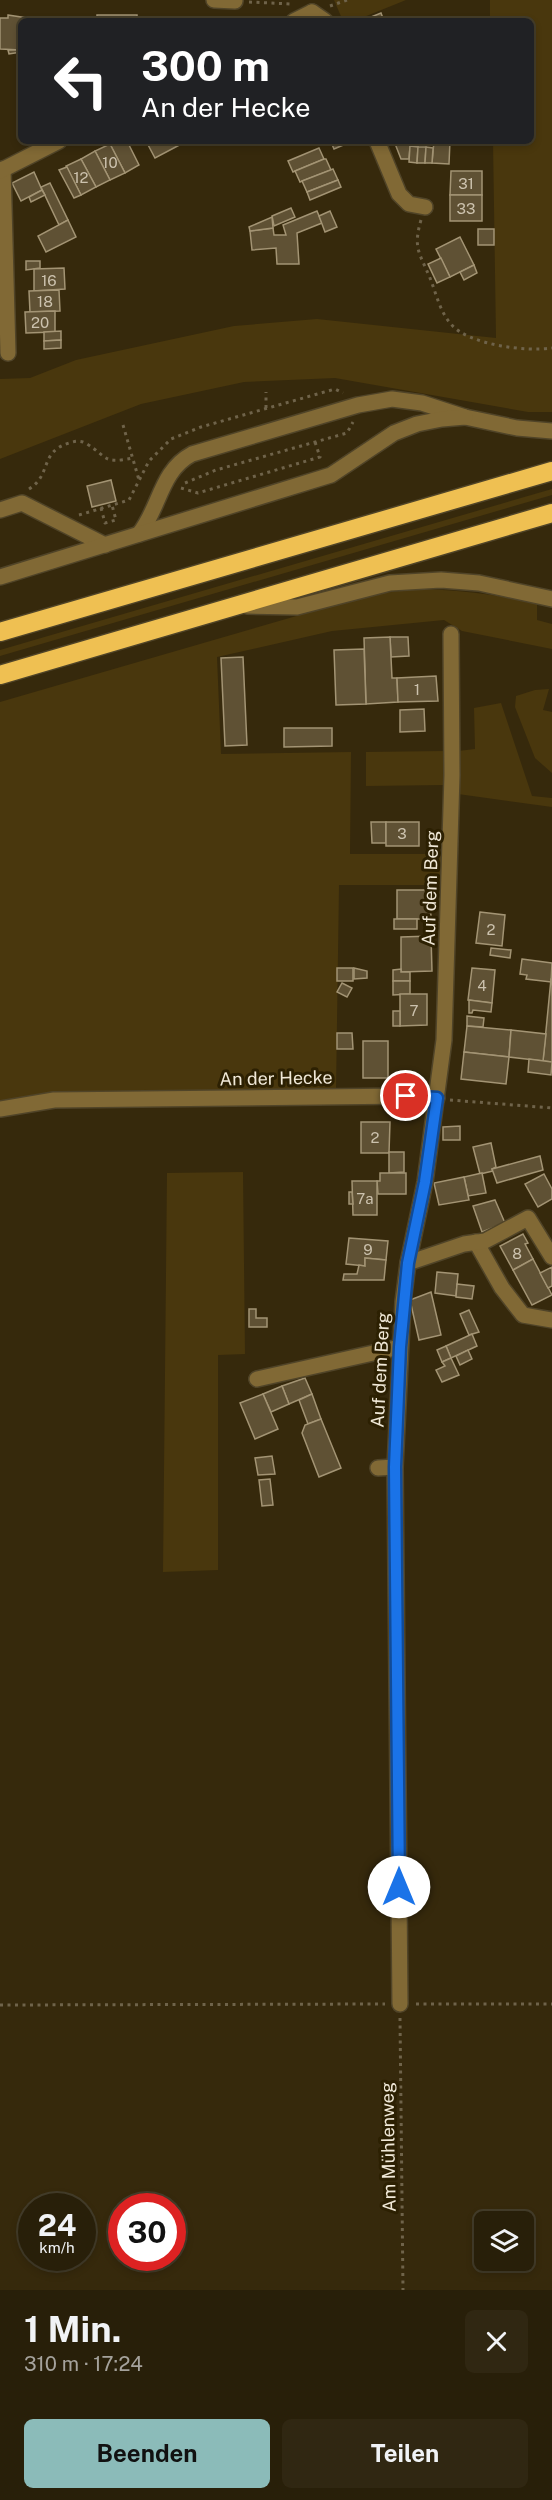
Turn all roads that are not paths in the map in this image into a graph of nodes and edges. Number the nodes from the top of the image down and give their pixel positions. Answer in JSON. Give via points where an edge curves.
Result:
{"nodes":[{"id":1,"x":214,"y":0,"type":"edge"},
{"id":2,"x":236,"y":1,"type":"edge"},
{"id":3,"x":312,"y":6,"type":"edge"},
{"id":4,"x":298,"y":18,"type":"edge"},
{"id":5,"x":322,"y":18,"type":"edge"},
{"id":6,"x":53,"y":144,"type":"edge"},
{"id":7,"x":378,"y":144,"type":"edge"},
{"id":8,"x":2,"y":170,"type":"edge"},
{"id":9,"x":424,"y":207,"type":"road end"},
{"id":10,"x":8,"y":353,"type":"dead end"},
{"id":11,"x":465,"y":417,"type":"junction"},
{"id":12,"x":552,"y":431,"type":"edge"},
{"id":13,"x":552,"y":471,"type":"edge"},
{"id":14,"x":0,"y":510,"type":"edge"},
{"id":15,"x":552,"y":513,"type":"edge"},
{"id":16,"x":139,"y":534,"type":"junction"},
{"id":17,"x":105,"y":545,"type":"junction"},
{"id":18,"x":0,"y":577,"type":"edge"},
{"id":19,"x":552,"y":599,"type":"edge"},
{"id":20,"x":231,"y":606,"type":"junction"},
{"id":21,"x":0,"y":632,"type":"edge"},
{"id":22,"x":451,"y":634,"type":"dead end"},
{"id":23,"x":0,"y":675,"type":"edge"},
{"id":24,"x":437,"y":1098,"type":"junction"},
{"id":25,"x":0,"y":1109,"type":"edge"},
{"id":26,"x":476,"y":1242,"type":"junction"},
{"id":27,"x":552,"y":1257,"type":"edge"},
{"id":28,"x":408,"y":1263,"type":"junction"},
{"id":29,"x":552,"y":1320,"type":"edge"},
{"id":30,"x":400,"y":1347,"type":"junction"},
{"id":31,"x":257,"y":1379,"type":"dead end"},
{"id":32,"x":395,"y":1467,"type":"junction"},
{"id":33,"x":378,"y":1468,"type":"dead end"},
{"id":34,"x":400,"y":2004,"type":"road end"}],
"edges":[{"from":1,"to":2,"type":"street"},
{"from":3,"to":4,"type":"street"},
{"from":3,"to":5,"type":"street"},
{"from":6,"to":8,"type":"street"},
{"from":7,"to":9,"type":"street","via":[[399,194],[409,204]]},
{"from":8,"to":10,"type":"street"},
{"from":11,"to":12,"type":"street"},
{"from":11,"to":16,"type":"street","via":[[417,424],[394,434],[331,475]]},
{"from":11,"to":16,"type":"street","via":[[408,400],[375,401],[192,454],[169,473]]},
{"from":13,"to":21,"type":"highway"},
{"from":14,"to":17,"type":"street","via":[[22,503]]},
{"from":15,"to":20,"type":"highway"},
{"from":16,"to":17,"type":"street"},
{"from":17,"to":18,"type":"street"},
{"from":19,"to":20,"type":"street","via":[[479,583],[441,580],[390,583],[297,607]]},
{"from":20,"to":23,"type":"highway"},
{"from":22,"to":24,"type":"street","name":"Auf dem Berg","via":[[449,920],[444,1040]]},
{"from":24,"to":25,"type":"street","name":"An der Hecke","via":[[54,1100]]},
{"from":24,"to":28,"type":"street","name":"Auf dem Berg"},
{"from":26,"to":27,"type":"street","via":[[493,1238],[528,1218]]},
{"from":26,"to":28,"type":"street"},
{"from":26,"to":29,"type":"street","via":[[522,1315]]},
{"from":28,"to":30,"type":"street","name":"Auf dem Berg"},
{"from":30,"to":31,"type":"street"},
{"from":30,"to":32,"type":"street","name":"Auf dem Berg"},
{"from":32,"to":33,"type":"street"},
{"from":32,"to":34,"type":"street","name":"Auf dem Berg"}]}
